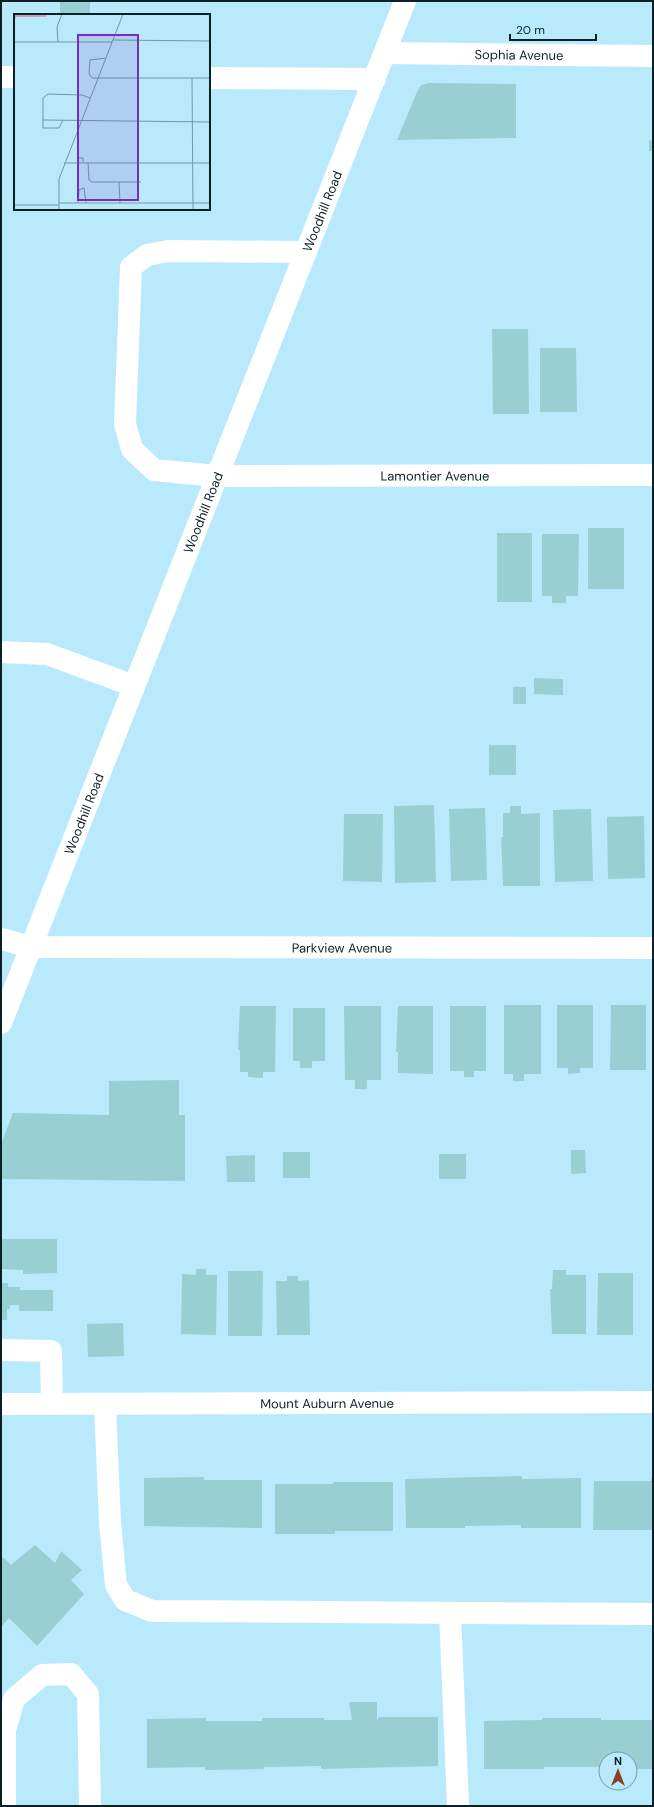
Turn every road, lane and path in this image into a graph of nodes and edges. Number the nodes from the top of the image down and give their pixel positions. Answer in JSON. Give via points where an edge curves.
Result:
{"nodes":[{"id":1,"x":405,"y":1,"type":"edge"},
{"id":2,"x":385,"y":53,"type":"junction"},
{"id":3,"x":653,"y":56,"type":"edge"},
{"id":4,"x":1,"y":77,"type":"edge"},
{"id":5,"x":14,"y":77,"type":"edge"},
{"id":6,"x":210,"y":78,"type":"edge"},
{"id":7,"x":375,"y":79,"type":"junction"},
{"id":8,"x":306,"y":252,"type":"junction"},
{"id":9,"x":653,"y":475,"type":"edge"},
{"id":10,"x":218,"y":476,"type":"junction"},
{"id":11,"x":1,"y":652,"type":"edge"},
{"id":12,"x":134,"y":686,"type":"junction"},
{"id":13,"x":1,"y":939,"type":"edge"},
{"id":14,"x":31,"y":947,"type":"junction"},
{"id":15,"x":653,"y":948,"type":"edge"},
{"id":16,"x":1,"y":1023,"type":"edge"},
{"id":17,"x":1,"y":1350,"type":"edge"},
{"id":18,"x":653,"y":1402,"type":"edge"},
{"id":19,"x":1,"y":1404,"type":"edge"},
{"id":20,"x":52,"y":1404,"type":"junction"},
{"id":21,"x":105,"y":1404,"type":"junction"},
{"id":22,"x":450,"y":1613,"type":"junction"},
{"id":23,"x":653,"y":1614,"type":"edge"},
{"id":24,"x":5,"y":1806,"type":"edge"},
{"id":25,"x":90,"y":1806,"type":"edge"},
{"id":26,"x":458,"y":1806,"type":"edge"}],
"edges":[{"from":1,"to":2,"type":"street","name":"Woodhill Road"},
{"from":2,"to":3,"type":"street","name":"Sophia Avenue"},
{"from":2,"to":7,"type":"street","name":"Woodhill Road"},
{"from":4,"to":5,"type":"street"},
{"from":6,"to":7,"type":"street"},
{"from":7,"to":8,"type":"street","name":"Woodhill Road"},
{"from":8,"to":10,"type":"street","name":"Woodhill Road"},
{"from":8,"to":10,"type":"street","name":"Lamontier Avenue","via":[[168,251],[147,255],[131,267],[125,424],[132,449],[154,470]]},
{"from":9,"to":10,"type":"street","name":"Lamontier Avenue"},
{"from":10,"to":12,"type":"street","name":"Woodhill Road"},
{"from":11,"to":12,"type":"street","via":[[47,654]]},
{"from":12,"to":14,"type":"street","name":"Woodhill Road"},
{"from":13,"to":14,"type":"street","name":"Parkview Avenue"},
{"from":14,"to":15,"type":"street","name":"Parkview Avenue"},
{"from":14,"to":16,"type":"street","name":"Woodhill Road"},
{"from":17,"to":20,"type":"street","via":[[51,1351]]},
{"from":18,"to":21,"type":"street","name":"Mount Auburn Avenue"},
{"from":19,"to":20,"type":"street","name":"Mount Auburn Avenue"},
{"from":20,"to":21,"type":"street","name":"Mount Auburn Avenue"},
{"from":21,"to":22,"type":"street","via":[[110,1523],[116,1585],[125,1600],[152,1611]]},
{"from":22,"to":23,"type":"street"},
{"from":22,"to":26,"type":"street"},
{"from":24,"to":25,"type":"street","via":[[5,1730],[14,1699],[42,1675],[71,1674],[88,1694]]}]}
